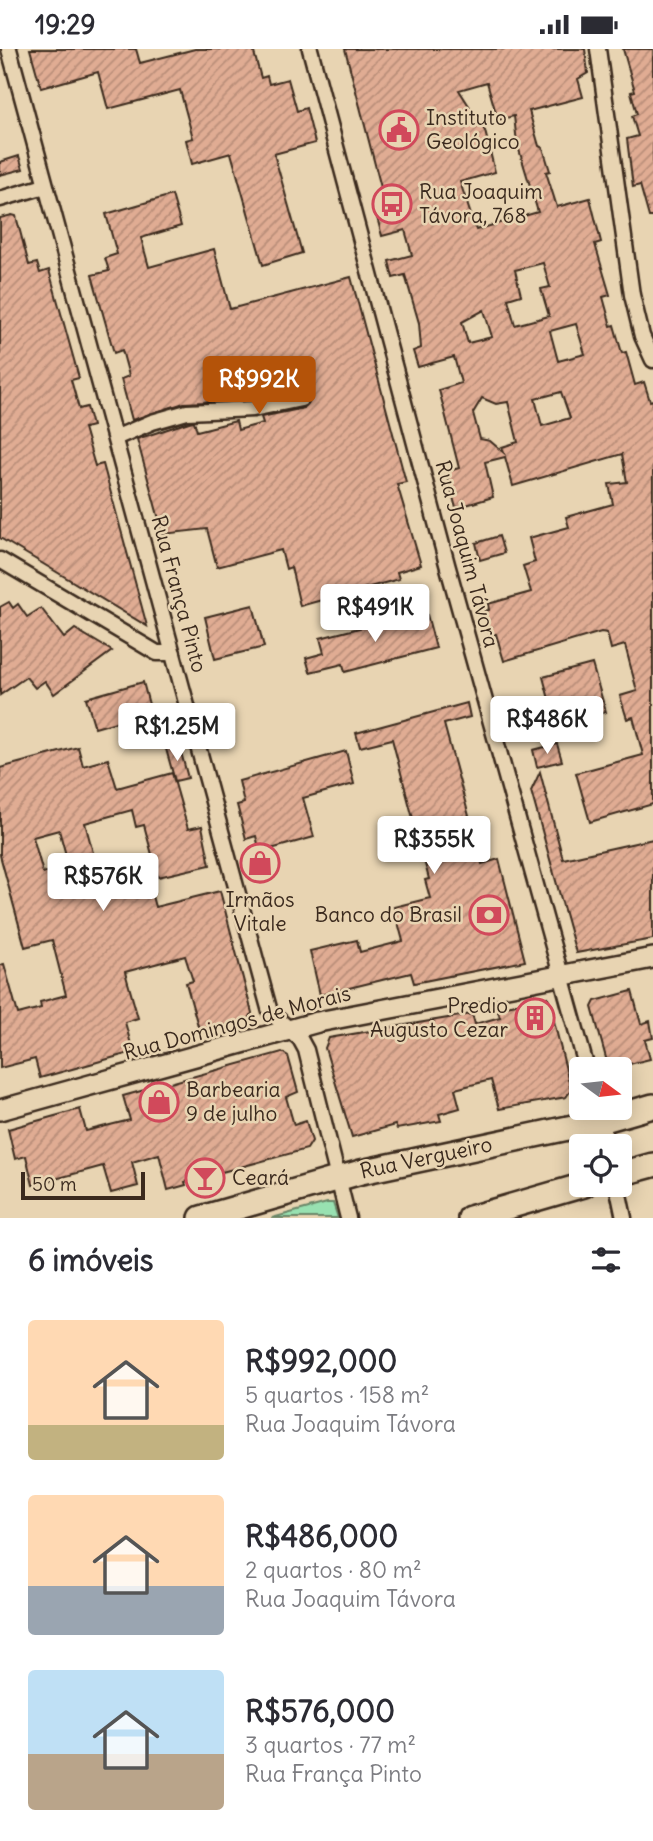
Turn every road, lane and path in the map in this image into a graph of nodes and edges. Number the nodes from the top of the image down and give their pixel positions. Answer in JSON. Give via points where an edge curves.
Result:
{"nodes":[{"id":1,"x":310,"y":49,"type":"edge"},
{"id":2,"x":598,"y":49,"type":"edge"},
{"id":3,"x":7,"y":55,"type":"edge"},
{"id":4,"x":45,"y":186,"type":"junction"},
{"id":5,"x":0,"y":199,"type":"edge"},
{"id":6,"x":653,"y":360,"type":"edge"},
{"id":7,"x":301,"y":398,"type":"dead end"},
{"id":8,"x":116,"y":438,"type":"junction"},
{"id":9,"x":3,"y":565,"type":"edge"},
{"id":10,"x":173,"y":653,"type":"junction"},
{"id":11,"x":653,"y":958,"type":"edge"},
{"id":12,"x":561,"y":975,"type":"junction"},
{"id":13,"x":288,"y":1030,"type":"junction"},
{"id":14,"x":584,"y":1057,"type":"edge"},
{"id":15,"x":653,"y":1106,"type":"edge"},
{"id":16,"x":632,"y":1109,"type":"edge"},
{"id":17,"x":0,"y":1110,"type":"edge"},
{"id":18,"x":575,"y":1120,"type":"edge"},
{"id":19,"x":653,"y":1165,"type":"edge"},
{"id":20,"x":632,"y":1171,"type":"edge"},
{"id":21,"x":338,"y":1178,"type":"junction"},
{"id":22,"x":569,"y":1189,"type":"edge"},
{"id":23,"x":620,"y":1197,"type":"edge"},
{"id":24,"x":201,"y":1218,"type":"edge"},
{"id":25,"x":348,"y":1218,"type":"edge"},
{"id":26,"x":470,"y":1218,"type":"edge"},
{"id":27,"x":624,"y":1218,"type":"edge"}],
"edges":[{"from":1,"to":12,"type":"street","name":"Rua Joaquim Távora"},
{"from":2,"to":6,"type":"street","via":[[632,295]]},
{"from":3,"to":4,"type":"street","name":"Rua França Pinto"},
{"from":4,"to":5,"type":"street"},
{"from":4,"to":8,"type":"street","name":"Rua França Pinto"},
{"from":7,"to":8,"type":"street","via":[[253,409],[187,412]]},
{"from":8,"to":10,"type":"street","name":"Rua França Pinto"},
{"from":9,"to":10,"type":"street","via":[[157,653]]},
{"from":10,"to":13,"type":"street","name":"Rua França Pinto","via":[[270,1012]]},
{"from":11,"to":12,"type":"street","name":"Rua Domingos de Morais"},
{"from":12,"to":13,"type":"street","name":"Rua Domingos de Morais"},
{"from":12,"to":14,"type":"street","name":"Rua Joaquim Távora"},
{"from":13,"to":17,"type":"street","name":"Rua Domingos de Morais"},
{"from":13,"to":21,"type":"street","name":"Rua França Pinto","via":[[306,1051]]},
{"from":15,"to":16,"type":"main road","name":"Rua Vergueiro"},
{"from":18,"to":21,"type":"main road","name":"Rua Vergueiro"},
{"from":19,"to":20,"type":"main road"},
{"from":21,"to":24,"type":"main road","name":"Rua Vergueiro"},
{"from":21,"to":25,"type":"street","name":"Rua França Pinto"},
{"from":22,"to":26,"type":"main road"},
{"from":23,"to":27,"type":"street"}]}
